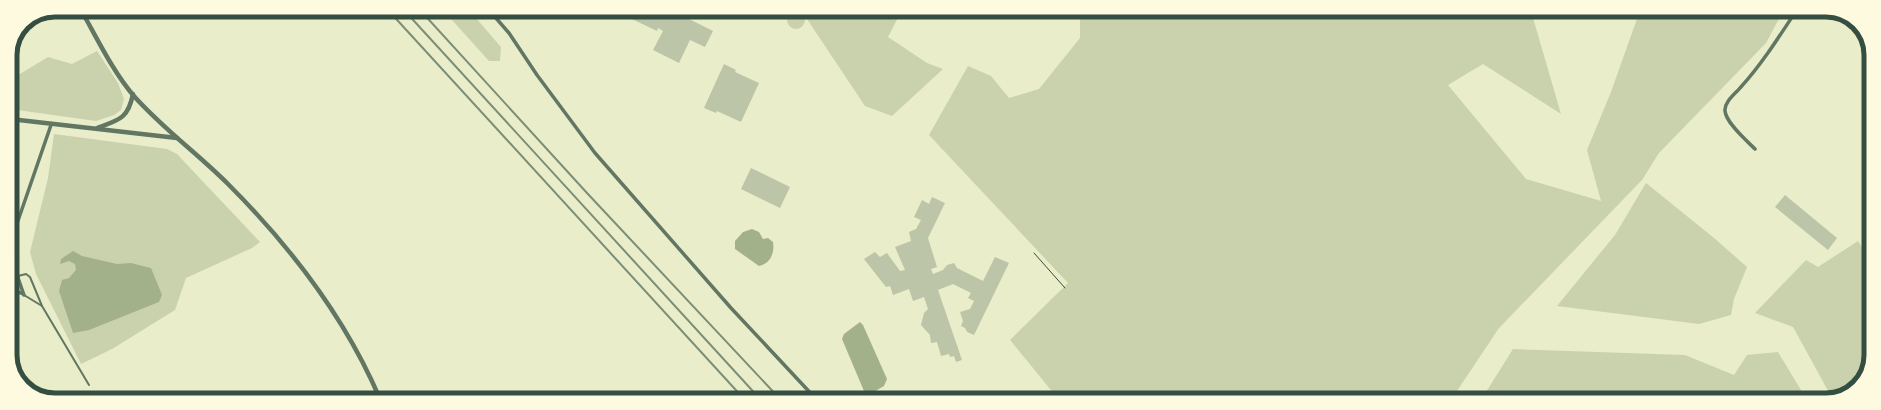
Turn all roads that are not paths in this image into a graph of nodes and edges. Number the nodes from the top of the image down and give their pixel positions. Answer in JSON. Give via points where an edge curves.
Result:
{"nodes":[{"id":1,"x":85,"y":17,"type":"edge"},
{"id":2,"x":495,"y":17,"type":"edge"},
{"id":3,"x":1792,"y":17,"type":"edge"},
{"id":4,"x":133,"y":94,"type":"junction"},
{"id":5,"x":17,"y":120,"type":"edge"},
{"id":6,"x":51,"y":125,"type":"junction"},
{"id":7,"x":96,"y":128,"type":"junction"},
{"id":8,"x":176,"y":138,"type":"junction"},
{"id":9,"x":1755,"y":149,"type":"dead end"},
{"id":10,"x":17,"y":223,"type":"edge"},
{"id":11,"x":17,"y":277,"type":"joint"},
{"id":12,"x":17,"y":291,"type":"edge"},
{"id":13,"x":24,"y":294,"type":"junction"},
{"id":14,"x":42,"y":306,"type":"junction"},
{"id":15,"x":89,"y":385,"type":"dead end"},
{"id":16,"x":377,"y":393,"type":"edge"},
{"id":17,"x":810,"y":393,"type":"edge"}],
"edges":[{"from":1,"to":4,"type":"street"},
{"from":2,"to":17,"type":"street","via":[[595,152],[731,308]]},
{"from":3,"to":9,"type":"street","via":[[1725,109],[1733,126]]},
{"from":4,"to":7,"type":"street","via":[[127,113],[119,120]]},
{"from":4,"to":8,"type":"street"},
{"from":5,"to":6,"type":"street"},
{"from":6,"to":7,"type":"street"},
{"from":6,"to":10,"type":"street"},
{"from":7,"to":8,"type":"street"},
{"from":8,"to":16,"type":"street","via":[[227,182],[277,235],[325,298]]},
{"from":11,"to":13,"type":"street"},
{"from":11,"to":14,"type":"lane","via":[[26,274],[30,277]]},
{"from":12,"to":13,"type":"street"},
{"from":13,"to":14,"type":"lane"},
{"from":14,"to":15,"type":"lane"}]}
